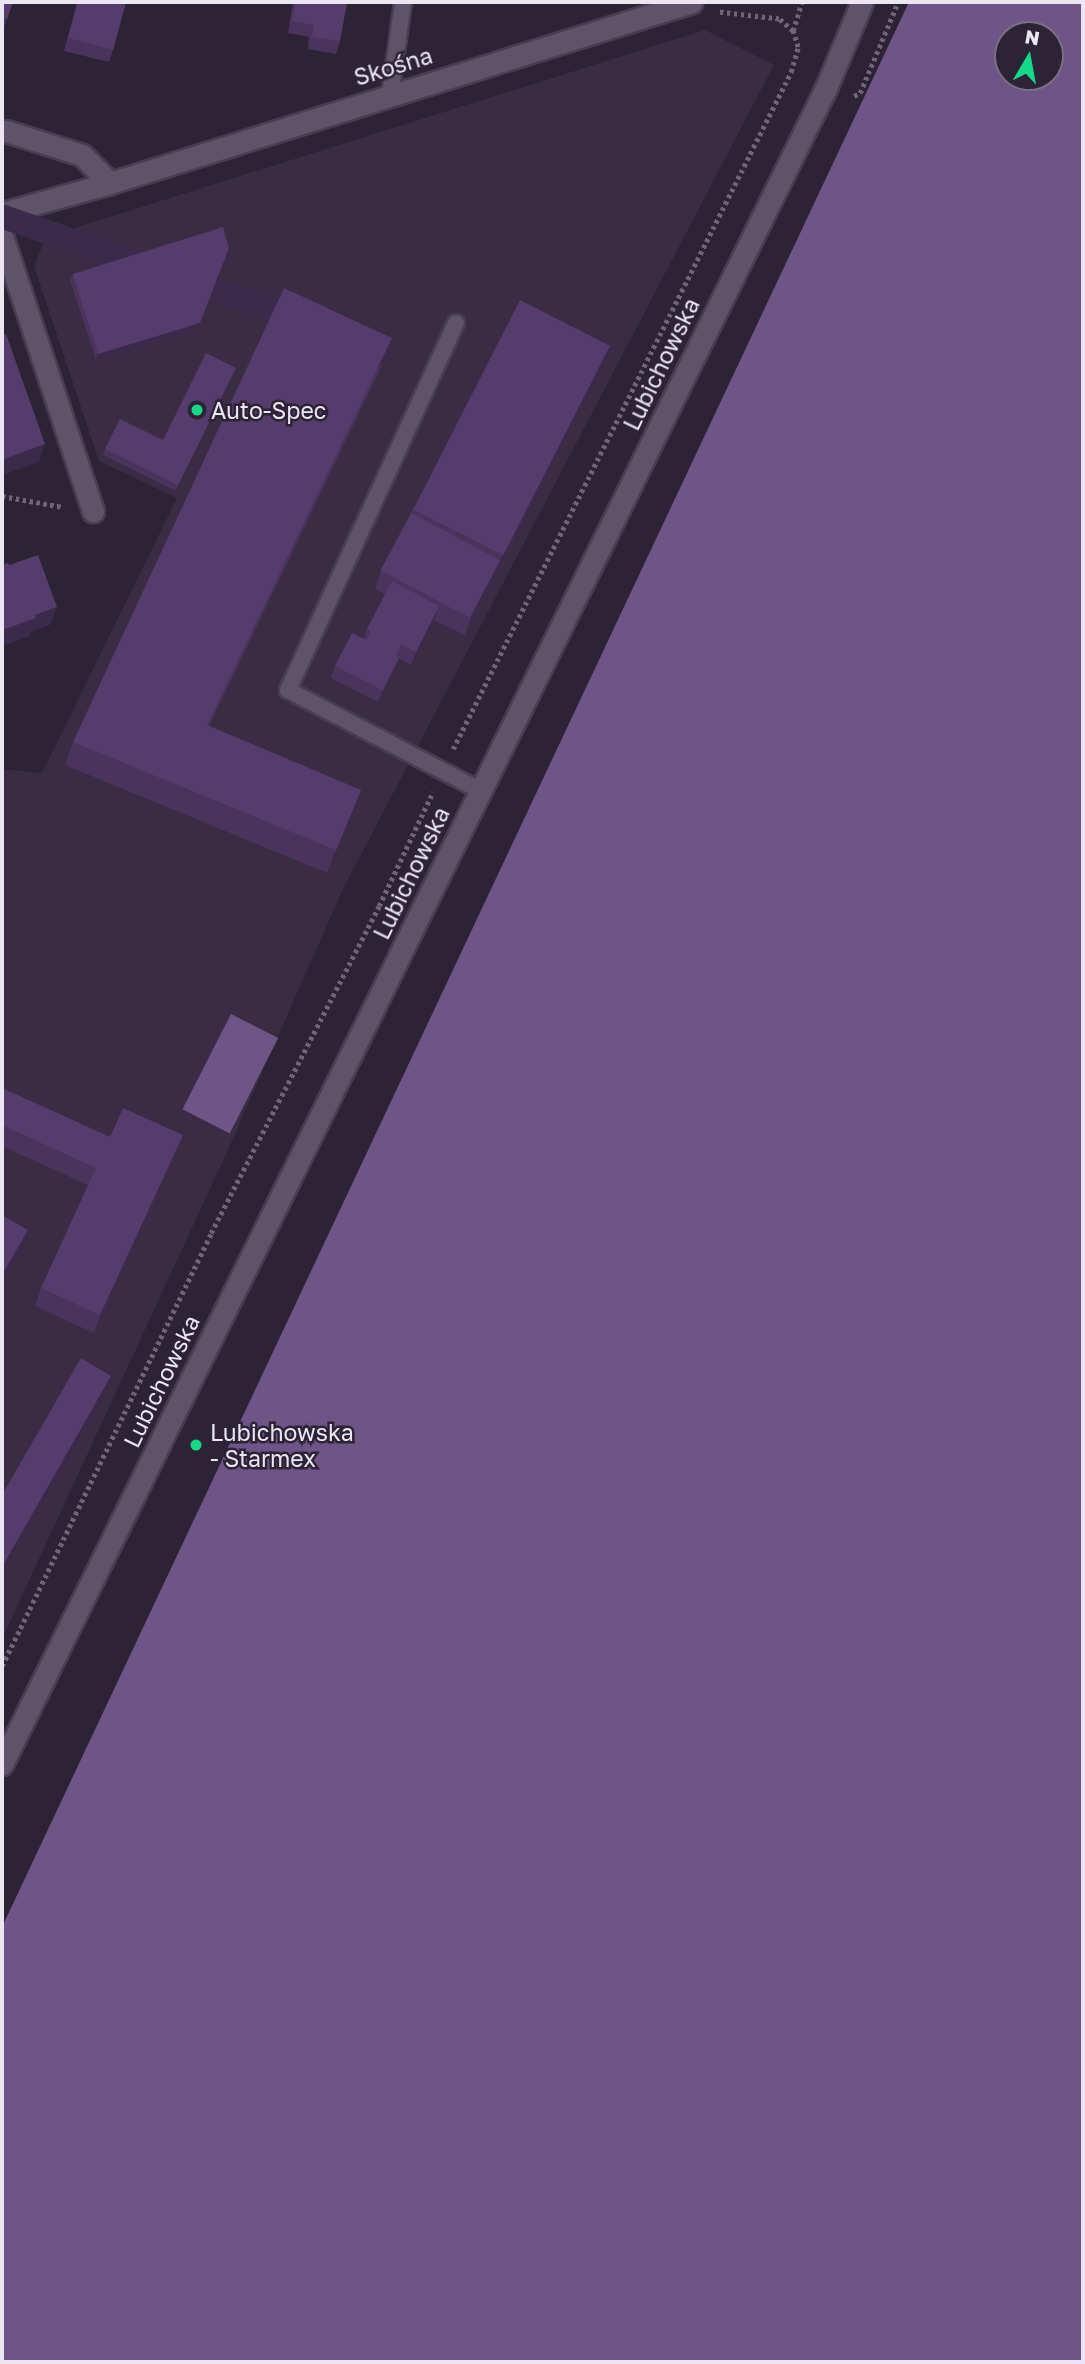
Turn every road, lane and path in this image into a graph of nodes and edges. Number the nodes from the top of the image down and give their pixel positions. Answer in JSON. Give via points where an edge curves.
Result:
{"nodes":[{"id":1,"x":403,"y":2,"type":"edge"},
{"id":2,"x":802,"y":2,"type":"edge"},
{"id":3,"x":862,"y":2,"type":"edge"},
{"id":4,"x":682,"y":5,"type":"edge"},
{"id":5,"x":793,"y":31,"type":"junction"},
{"id":6,"x":390,"y":94,"type":"junction"},
{"id":7,"x":6,"y":131,"type":"dead end"},
{"id":8,"x":110,"y":183,"type":"junction"},
{"id":9,"x":2,"y":213,"type":"edge"},
{"id":10,"x":2,"y":236,"type":"edge"},
{"id":11,"x":456,"y":323,"type":"dead end"},
{"id":12,"x":2,"y":496,"type":"edge"},
{"id":13,"x":92,"y":508,"type":"joint"},
{"id":14,"x":443,"y":770,"type":"junction"},
{"id":15,"x":481,"y":791,"type":"junction"},
{"id":16,"x":2,"y":1666,"type":"edge"},
{"id":17,"x":2,"y":1764,"type":"edge"}],
"edges":[{"from":1,"to":6,"type":"lane"},
{"from":2,"to":5,"type":"path"},
{"from":3,"to":15,"type":"street","name":"Lubichowska","via":[[826,88]]},
{"from":4,"to":5,"type":"path","via":[[779,19]]},
{"from":4,"to":6,"type":"street","name":"Skośna"},
{"from":5,"to":14,"type":"path","via":[[798,47],[791,72]]},
{"from":6,"to":8,"type":"street","name":"Skośna"},
{"from":7,"to":8,"type":"street","via":[[82,155]]},
{"from":8,"to":9,"type":"street","name":"Skośna"},
{"from":10,"to":13,"type":"street"},
{"from":11,"to":14,"type":"lane","via":[[288,690]]},
{"from":12,"to":13,"type":"path","via":[[72,509]]},
{"from":14,"to":15,"type":"lane"},
{"from":14,"to":16,"type":"path","via":[[379,906],[211,1233]]},
{"from":15,"to":17,"type":"street","name":"Lubichowska"}]}
